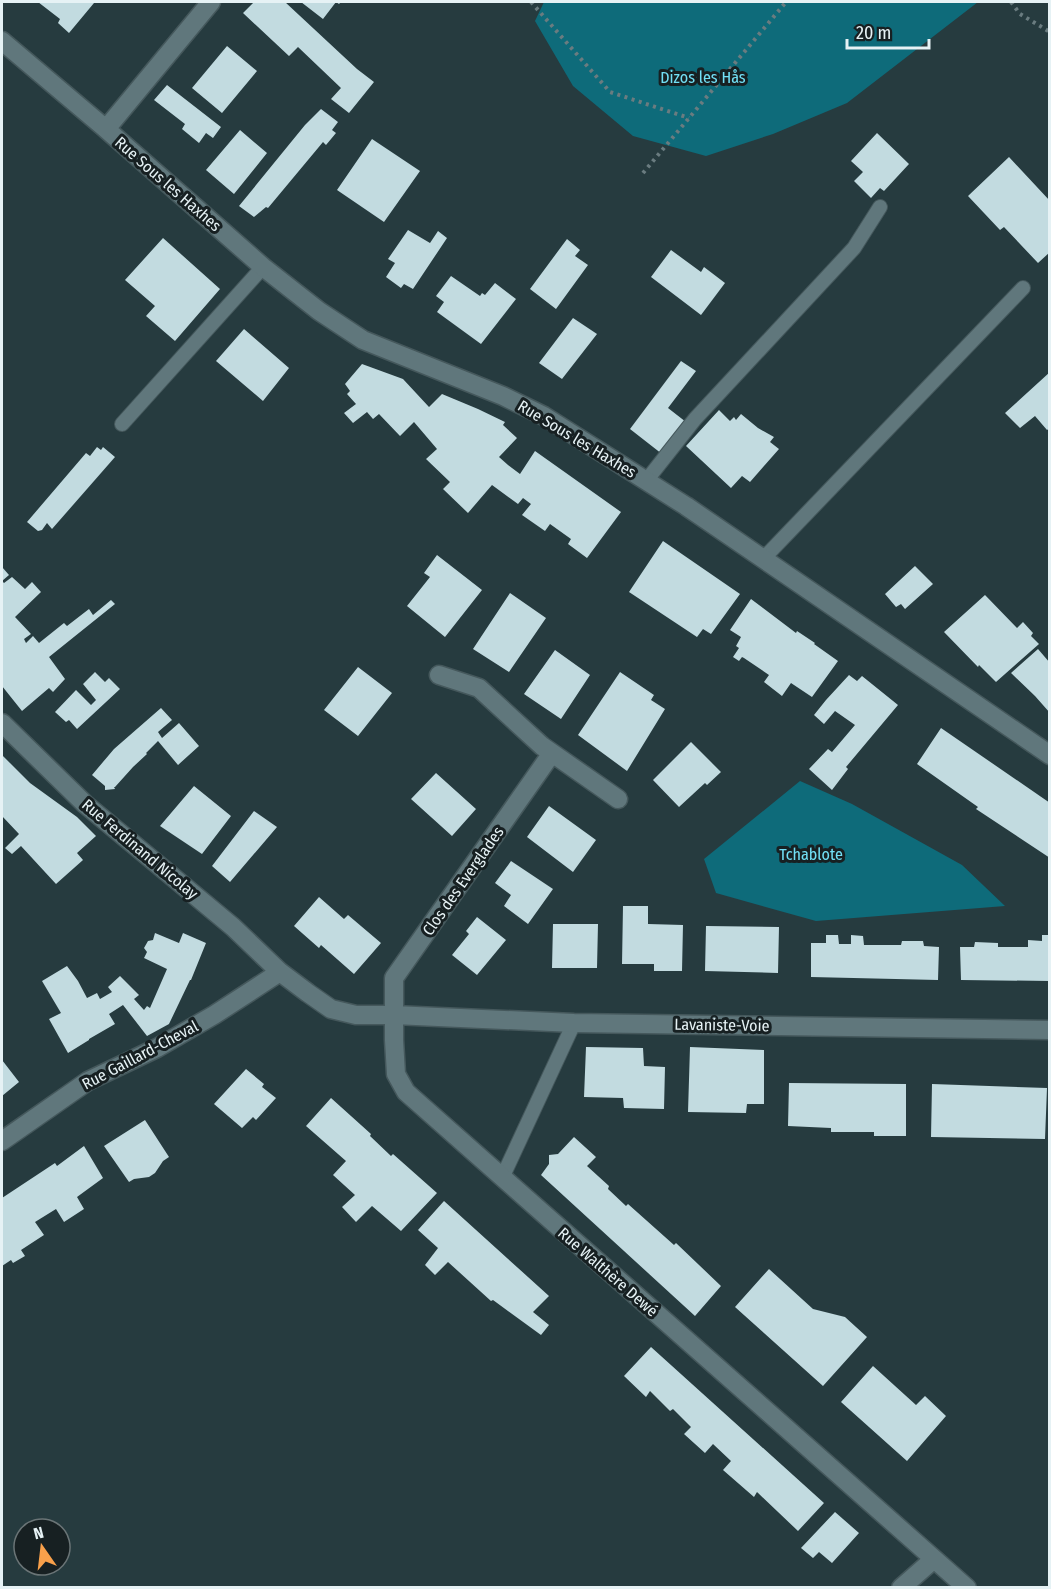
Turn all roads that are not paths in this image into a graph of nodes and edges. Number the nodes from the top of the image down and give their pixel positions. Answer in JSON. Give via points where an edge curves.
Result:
{"nodes":[{"id":1,"x":211,"y":2,"type":"edge"},
{"id":2,"x":2,"y":42,"type":"edge"},
{"id":3,"x":106,"y":129,"type":"junction"},
{"id":4,"x":880,"y":207,"type":"dead end"},
{"id":5,"x":263,"y":267,"type":"junction"},
{"id":6,"x":1023,"y":288,"type":"dead end"},
{"id":7,"x":123,"y":424,"type":"dead end"},
{"id":8,"x":646,"y":481,"type":"junction"},
{"id":9,"x":763,"y":559,"type":"junction"},
{"id":10,"x":439,"y":675,"type":"dead end"},
{"id":11,"x":2,"y":723,"type":"edge"},
{"id":12,"x":552,"y":753,"type":"junction"},
{"id":13,"x":1050,"y":755,"type":"edge"},
{"id":14,"x":618,"y":799,"type":"dead end"},
{"id":15,"x":280,"y":972,"type":"junction"},
{"id":16,"x":394,"y":1015,"type":"junction"},
{"id":17,"x":574,"y":1023,"type":"junction"},
{"id":18,"x":1050,"y":1030,"type":"edge"},
{"id":19,"x":2,"y":1141,"type":"edge"},
{"id":20,"x":502,"y":1178,"type":"junction"},
{"id":21,"x":934,"y":1559,"type":"junction"},
{"id":22,"x":901,"y":1587,"type":"edge"},
{"id":23,"x":967,"y":1587,"type":"edge"}],
"edges":[{"from":1,"to":3,"type":"street"},
{"from":2,"to":3,"type":"street","name":"Rue Sous les Haxhes"},
{"from":3,"to":5,"type":"street","name":"Rue Sous les Haxhes"},
{"from":4,"to":8,"type":"lane","via":[[854,248],[695,418]]},
{"from":5,"to":7,"type":"lane"},
{"from":5,"to":8,"type":"street","name":"Rue Sous les Haxhes","via":[[363,340],[544,416]]},
{"from":6,"to":9,"type":"lane"},
{"from":8,"to":9,"type":"street","name":"Rue Sous les Haxhes"},
{"from":9,"to":13,"type":"street","name":"Rue Sous les Haxhes"},
{"from":10,"to":12,"type":"street","via":[[479,688]]},
{"from":11,"to":15,"type":"street","name":"Rue Ferdinand Nicolay","via":[[85,804]]},
{"from":12,"to":14,"type":"street"},
{"from":12,"to":16,"type":"street","name":"Clos des Everglades","via":[[394,978]]},
{"from":15,"to":16,"type":"street","via":[[331,1009],[356,1015]]},
{"from":15,"to":19,"type":"street","name":"Rue Gaillard-Cheval","via":[[176,1037],[88,1082]]},
{"from":16,"to":17,"type":"street","name":"Lavaniste-Voie"},
{"from":16,"to":20,"type":"street","name":"Rue Walthère Dewé","via":[[396,1074],[406,1092]]},
{"from":17,"to":18,"type":"street","name":"Lavaniste-Voie"},
{"from":17,"to":20,"type":"lane"},
{"from":20,"to":21,"type":"street","name":"Rue Walthère Dewé"},
{"from":21,"to":22,"type":"street"},
{"from":21,"to":23,"type":"street","name":"Rue Walthère Dewé"}]}
